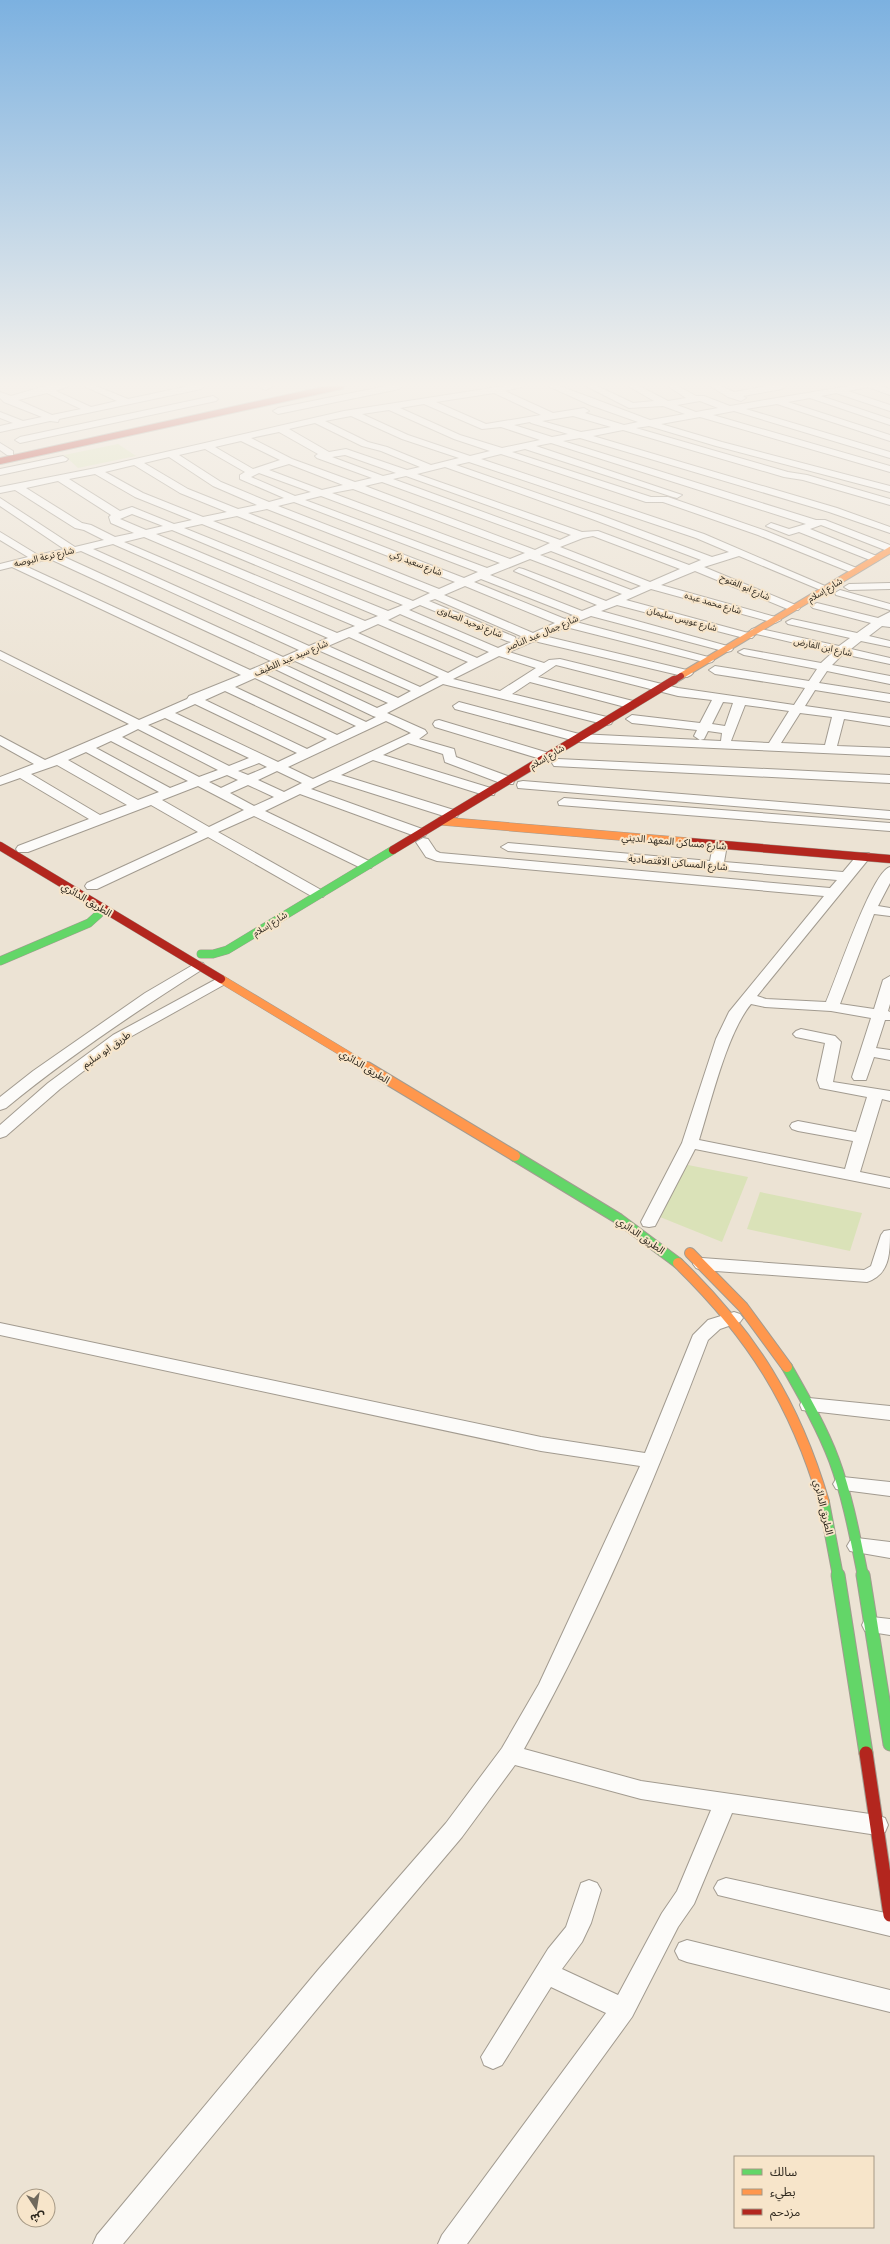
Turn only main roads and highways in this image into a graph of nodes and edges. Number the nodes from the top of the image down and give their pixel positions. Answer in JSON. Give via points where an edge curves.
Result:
{"nodes":[{"id":1,"x":890,"y":549,"type":"edge"},
{"id":2,"x":890,"y":561,"type":"edge"},
{"id":3,"x":741,"y":654,"type":"road end"},
{"id":4,"x":726,"y":663,"type":"dead end"},
{"id":5,"x":710,"y":668,"type":"junction"},
{"id":6,"x":690,"y":684,"type":"dead end"},
{"id":7,"x":678,"y":692,"type":"road end"},
{"id":8,"x":645,"y":711,"type":"dead end"},
{"id":9,"x":629,"y":721,"type":"road end"},
{"id":10,"x":610,"y":726,"type":"junction"},
{"id":11,"x":601,"y":738,"type":"road end"},
{"id":12,"x":579,"y":746,"type":"junction"},
{"id":13,"x":553,"y":762,"type":"junction"},
{"id":14,"x":535,"y":778,"type":"dead end"},
{"id":15,"x":516,"y":785,"type":"junction"},
{"id":16,"x":472,"y":816,"type":"dead end"},
{"id":17,"x":455,"y":818,"type":"junction"},
{"id":18,"x":441,"y":820,"type":"joint"},
{"id":19,"x":0,"y":836,"type":"edge"},
{"id":20,"x":421,"y":838,"type":"junction"},
{"id":21,"x":0,"y":846,"type":"edge"},
{"id":22,"x":890,"y":858,"type":"edge"},
{"id":23,"x":42,"y":860,"type":"dead end"},
{"id":24,"x":84,"y":883,"type":"junction"},
{"id":25,"x":66,"y":886,"type":"junction"},
{"id":26,"x":105,"y":894,"type":"dead end"},
{"id":27,"x":83,"y":897,"type":"junction"},
{"id":28,"x":101,"y":907,"type":"junction"},
{"id":29,"x":125,"y":922,"type":"junction"},
{"id":30,"x":57,"y":937,"type":"junction"},
{"id":31,"x":233,"y":947,"type":"junction"},
{"id":32,"x":242,"y":951,"type":"junction"},
{"id":33,"x":198,"y":957,"type":"junction"},
{"id":34,"x":231,"y":958,"type":"dead end"},
{"id":35,"x":0,"y":961,"type":"edge"},
{"id":36,"x":214,"y":962,"type":"dead end"},
{"id":37,"x":311,"y":1023,"type":"dead end"},
{"id":38,"x":299,"y":1026,"type":"junction"},
{"id":39,"x":332,"y":1035,"type":"dead end"},
{"id":40,"x":324,"y":1042,"type":"junction"},
{"id":41,"x":685,"y":1249,"type":"dead end"},
{"id":42,"x":716,"y":1276,"type":"junction"},
{"id":43,"x":700,"y":1282,"type":"junction"},
{"id":44,"x":735,"y":1296,"type":"junction"},
{"id":45,"x":726,"y":1310,"type":"junction"},
{"id":46,"x":862,"y":1571,"type":"junction"},
{"id":47,"x":837,"y":1572,"type":"junction"},
{"id":48,"x":881,"y":1626,"type":"edge"},
{"id":49,"x":887,"y":1711,"type":"edge"},
{"id":50,"x":890,"y":1744,"type":"edge"},
{"id":51,"x":890,"y":1915,"type":"edge"}],
"edges":[{"from":1,"to":5,"type":"main road","name":"شارع إسلام","via":[[727,649]]},
{"from":2,"to":3,"type":"main road","name":"شارع إسلام"},
{"from":4,"to":5,"type":"main road","name":"شارع إسلام"},
{"from":5,"to":10,"type":"main road","name":"شارع إسلام","via":[[687,673],[663,694],[633,705]]},
{"from":6,"to":7,"type":"main road"},
{"from":8,"to":9,"type":"main road"},
{"from":10,"to":11,"type":"main road","name":"شارع إسلام"},
{"from":10,"to":12,"type":"main road","name":"شارع إسلام"},
{"from":12,"to":13,"type":"main road","name":"شارع إسلام"},
{"from":12,"to":13,"type":"main road","name":"شارع إسلام"},
{"from":13,"to":15,"type":"main road","name":"شارع إسلام"},
{"from":14,"to":15,"type":"main road","name":"شارع إسلام"},
{"from":15,"to":17,"type":"main road","name":"شارع إسلام","via":[[489,792]]},
{"from":16,"to":17,"type":"main road","name":"شارع إسلام"},
{"from":17,"to":18,"type":"main road","name":"شارع مساكن المعهد الديني"},
{"from":17,"to":20,"type":"main road","name":"شارع إسلام"},
{"from":17,"to":22,"type":"main road","name":"شارع مساكن المعهد الديني","via":[[536,830]]},
{"from":18,"to":20,"type":"main road","name":"شارع إسلام"},
{"from":19,"to":23,"type":"main road"},
{"from":20,"to":31,"type":"main road","name":"شارع إسلام","via":[[366,865]]},
{"from":20,"to":32,"type":"main road","name":"شارع إسلام"},
{"from":21,"to":25,"type":"main road","name":"الطريق الدائري"},
{"from":24,"to":25,"type":"main road"},
{"from":24,"to":26,"type":"main road","name":"الطريق الدائري"},
{"from":24,"to":27,"type":"main road"},
{"from":25,"to":27,"type":"main road","name":"الطريق الدائري"},
{"from":27,"to":28,"type":"main road","name":"الطريق الدائري"},
{"from":28,"to":29,"type":"main road","name":"الطريق الدائري"},
{"from":28,"to":30,"type":"main road","via":[[93,920]]},
{"from":29,"to":30,"type":"main road","via":[[100,924]]},
{"from":29,"to":33,"type":"main road","name":"الطريق الدائري"},
{"from":30,"to":35,"type":"main road"},
{"from":31,"to":32,"type":"main road"},
{"from":31,"to":33,"type":"main road","name":"شارع إسلام"},
{"from":32,"to":34,"type":"main road","name":"شارع إسلام"},
{"from":33,"to":36,"type":"main road","name":"الطريق الدائري"},
{"from":33,"to":38,"type":"main road","name":"الطريق الدائري","via":[[222,980]]},
{"from":37,"to":38,"type":"main road"},
{"from":38,"to":40,"type":"main road","name":"الطريق الدائري"},
{"from":39,"to":40,"type":"main road","via":[[324,1038]]},
{"from":40,"to":43,"type":"main road","name":"الطريق الدائري","via":[[619,1219],[672,1257]]},
{"from":41,"to":42,"type":"main road"},
{"from":42,"to":43,"type":"main road","via":[[711,1282]]},
{"from":42,"to":44,"type":"main road"},
{"from":43,"to":45,"type":"main road","name":"الطريق الدائري"},
{"from":44,"to":45,"type":"main road","via":[[725,1294],[719,1298]]},
{"from":44,"to":46,"type":"main road","via":[[775,1347],[809,1405],[843,1484]]},
{"from":45,"to":47,"type":"main road","name":"الطريق الدائري","via":[[770,1370],[805,1442],[820,1482]]},
{"from":46,"to":47,"type":"main road"},
{"from":46,"to":48,"type":"main road"},
{"from":47,"to":51,"type":"main road","name":"الطريق الدائري"},
{"from":48,"to":49,"type":"main road"},
{"from":49,"to":50,"type":"main road"}]}
